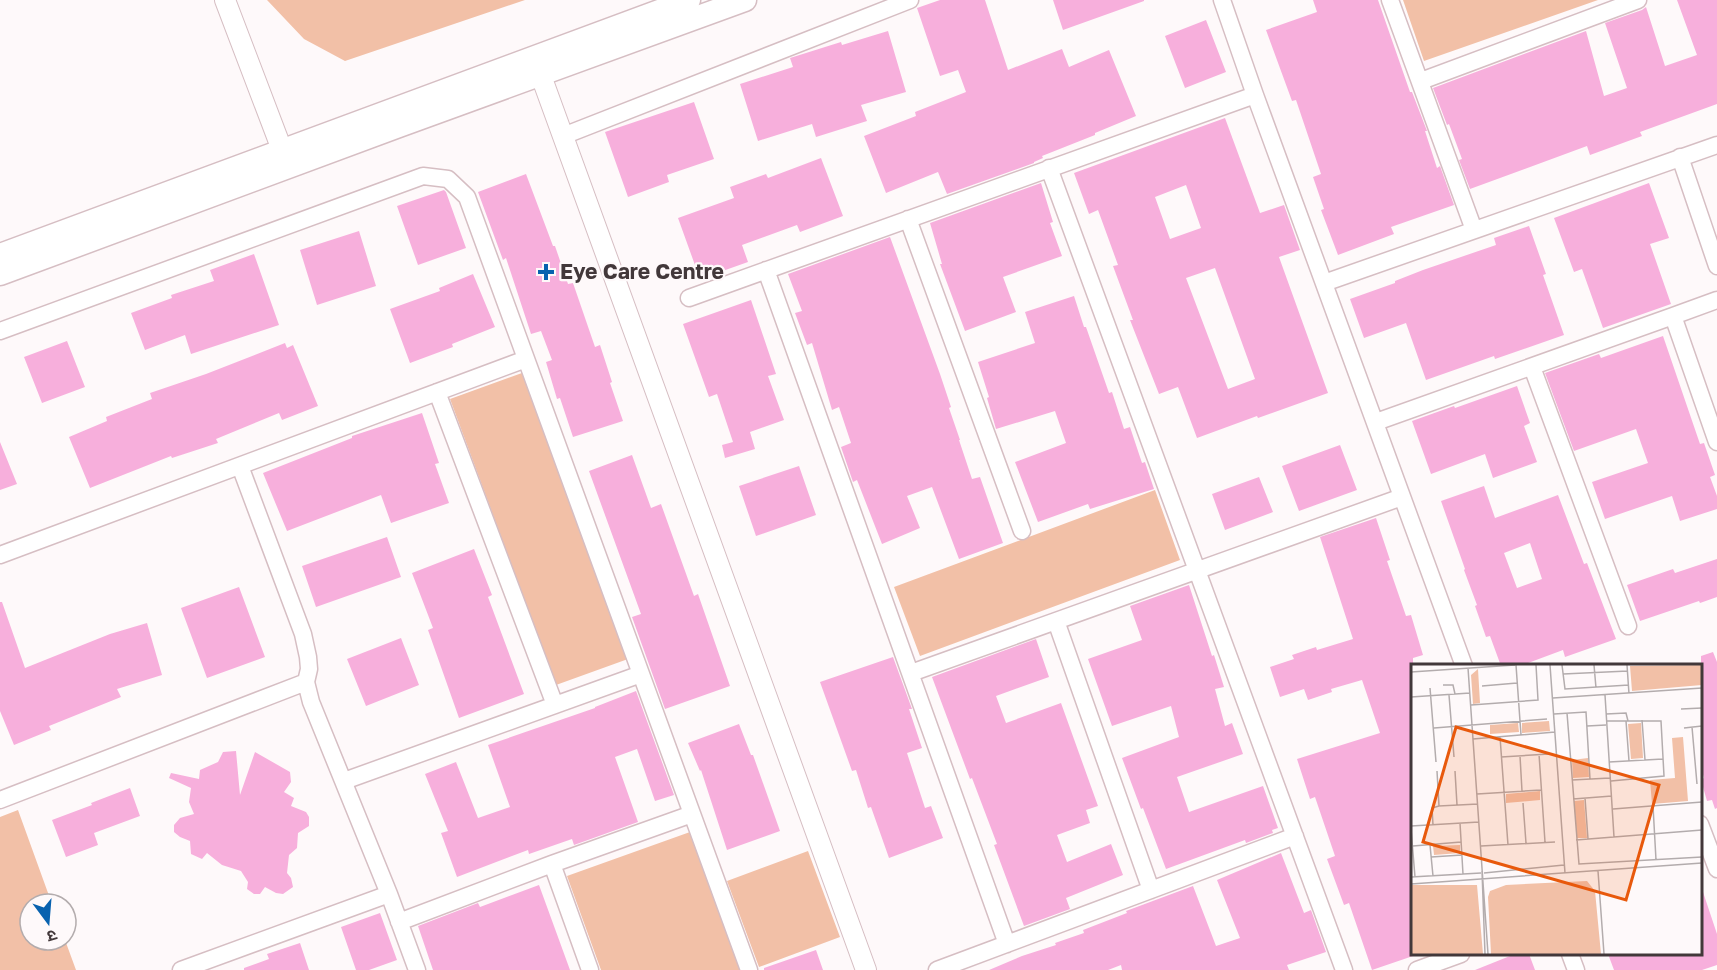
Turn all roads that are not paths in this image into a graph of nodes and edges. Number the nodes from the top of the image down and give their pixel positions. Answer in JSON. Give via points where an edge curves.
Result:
{"nodes":[{"id":1,"x":225,"y":0,"type":"edge"},
{"id":2,"x":689,"y":0,"type":"edge"},
{"id":3,"x":745,"y":0,"type":"edge"},
{"id":4,"x":910,"y":0,"type":"edge"},
{"id":5,"x":1222,"y":0,"type":"edge"},
{"id":6,"x":1390,"y":0,"type":"edge"},
{"id":7,"x":1638,"y":0,"type":"edge"},
{"id":8,"x":538,"y":66,"type":"junction"},
{"id":9,"x":1420,"y":81,"type":"junction"},
{"id":10,"x":1255,"y":95,"type":"junction"},
{"id":11,"x":563,"y":136,"type":"junction"},
{"id":12,"x":1717,"y":145,"type":"edge"},
{"id":13,"x":1680,"y":157,"type":"junction"},
{"id":14,"x":285,"y":159,"type":"junction"},
{"id":15,"x":1049,"y":168,"type":"junction"},
{"id":16,"x":908,"y":219,"type":"junction"},
{"id":17,"x":1474,"y":230,"type":"junction"},
{"id":18,"x":0,"y":255,"type":"edge"},
{"id":19,"x":1717,"y":267,"type":"edge"},
{"id":20,"x":766,"y":270,"type":"junction"},
{"id":21,"x":0,"y":274,"type":"edge"},
{"id":22,"x":1324,"y":283,"type":"junction"},
{"id":23,"x":689,"y":298,"type":"dead end"},
{"id":24,"x":1717,"y":300,"type":"edge"},
{"id":25,"x":1673,"y":316,"type":"junction"},
{"id":26,"x":0,"y":331,"type":"edge"},
{"id":27,"x":526,"y":359,"type":"junction"},
{"id":28,"x":1532,"y":367,"type":"junction"},
{"id":29,"x":437,"y":392,"type":"junction"},
{"id":30,"x":1376,"y":422,"type":"junction"},
{"id":31,"x":1717,"y":442,"type":"edge"},
{"id":32,"x":240,"y":466,"type":"junction"},
{"id":33,"x":1402,"y":497,"type":"junction"},
{"id":34,"x":1022,"y":531,"type":"dead end"},
{"id":35,"x":0,"y":555,"type":"edge"},
{"id":36,"x":1197,"y":570,"type":"junction"},
{"id":37,"x":1056,"y":621,"type":"junction"},
{"id":38,"x":1628,"y":626,"type":"dead end"},
{"id":39,"x":1463,"y":664,"type":"edge"},
{"id":40,"x":911,"y":673,"type":"junction"},
{"id":41,"x":641,"y":674,"type":"junction"},
{"id":42,"x":306,"y":682,"type":"junction"},
{"id":43,"x":555,"y":705,"type":"junction"},
{"id":44,"x":344,"y":781,"type":"junction"},
{"id":45,"x":1,"y":795,"type":"edge"},
{"id":46,"x":692,"y":814,"type":"junction"},
{"id":47,"x":1702,"y":827,"type":"edge"},
{"id":48,"x":1295,"y":836,"type":"junction"},
{"id":49,"x":552,"y":864,"type":"junction"},
{"id":50,"x":1717,"y":869,"type":"edge"},
{"id":51,"x":1151,"y":890,"type":"junction"},
{"id":52,"x":389,"y":894,"type":"junction"},
{"id":53,"x":399,"y":922,"type":"junction"},
{"id":54,"x":1007,"y":944,"type":"junction"},
{"id":55,"x":1458,"y":955,"type":"edge"},
{"id":56,"x":1570,"y":955,"type":"edge"},
{"id":57,"x":181,"y":970,"type":"edge"},
{"id":58,"x":417,"y":970,"type":"edge"},
{"id":59,"x":590,"y":970,"type":"edge"},
{"id":60,"x":749,"y":970,"type":"edge"},
{"id":61,"x":866,"y":970,"type":"edge"},
{"id":62,"x":937,"y":970,"type":"edge"},
{"id":63,"x":1344,"y":970,"type":"edge"},
{"id":64,"x":1417,"y":970,"type":"edge"},
{"id":65,"x":1576,"y":970,"type":"edge"}],
"edges":[{"from":1,"to":14,"type":"street"},
{"from":2,"to":8,"type":"main road"},
{"from":3,"to":8,"type":"main road"},
{"from":4,"to":11,"type":"street"},
{"from":5,"to":10,"type":"street"},
{"from":6,"to":9,"type":"street"},
{"from":7,"to":9,"type":"street"},
{"from":8,"to":11,"type":"street"},
{"from":8,"to":14,"type":"main road"},
{"from":9,"to":17,"type":"street"},
{"from":10,"to":15,"type":"street"},
{"from":10,"to":22,"type":"street"},
{"from":11,"to":61,"type":"street"},
{"from":12,"to":13,"type":"street"},
{"from":13,"to":17,"type":"street"},
{"from":13,"to":19,"type":"street"},
{"from":14,"to":18,"type":"main road"},
{"from":14,"to":21,"type":"main road"},
{"from":15,"to":16,"type":"street"},
{"from":15,"to":36,"type":"street"},
{"from":16,"to":20,"type":"street"},
{"from":16,"to":34,"type":"street"},
{"from":17,"to":22,"type":"street"},
{"from":20,"to":23,"type":"street"},
{"from":20,"to":40,"type":"street"},
{"from":22,"to":30,"type":"street"},
{"from":24,"to":25,"type":"street"},
{"from":25,"to":28,"type":"street"},
{"from":25,"to":31,"type":"street"},
{"from":26,"to":27,"type":"street","via":[[423,176],[448,179],[466,197]]},
{"from":27,"to":29,"type":"street"},
{"from":27,"to":41,"type":"street"},
{"from":28,"to":30,"type":"street"},
{"from":28,"to":38,"type":"street"},
{"from":29,"to":32,"type":"street"},
{"from":29,"to":43,"type":"street"},
{"from":30,"to":33,"type":"street"},
{"from":32,"to":35,"type":"street"},
{"from":32,"to":42,"type":"street","via":[[303,634],[309,669]]},
{"from":33,"to":36,"type":"street"},
{"from":33,"to":39,"type":"street"},
{"from":36,"to":37,"type":"street"},
{"from":36,"to":48,"type":"street"},
{"from":37,"to":40,"type":"street"},
{"from":37,"to":51,"type":"street"},
{"from":40,"to":54,"type":"street"},
{"from":41,"to":43,"type":"street"},
{"from":41,"to":46,"type":"street"},
{"from":42,"to":44,"type":"street"},
{"from":42,"to":45,"type":"street"},
{"from":43,"to":44,"type":"street"},
{"from":44,"to":52,"type":"street"},
{"from":46,"to":49,"type":"street"},
{"from":46,"to":60,"type":"street"},
{"from":47,"to":50,"type":"street"},
{"from":48,"to":51,"type":"street"},
{"from":48,"to":63,"type":"street"},
{"from":49,"to":53,"type":"street"},
{"from":49,"to":59,"type":"street"},
{"from":51,"to":54,"type":"street"},
{"from":52,"to":53,"type":"street"},
{"from":52,"to":57,"type":"street"},
{"from":53,"to":58,"type":"street"},
{"from":54,"to":62,"type":"street"},
{"from":55,"to":64,"type":"street"},
{"from":56,"to":65,"type":"street"}]}
